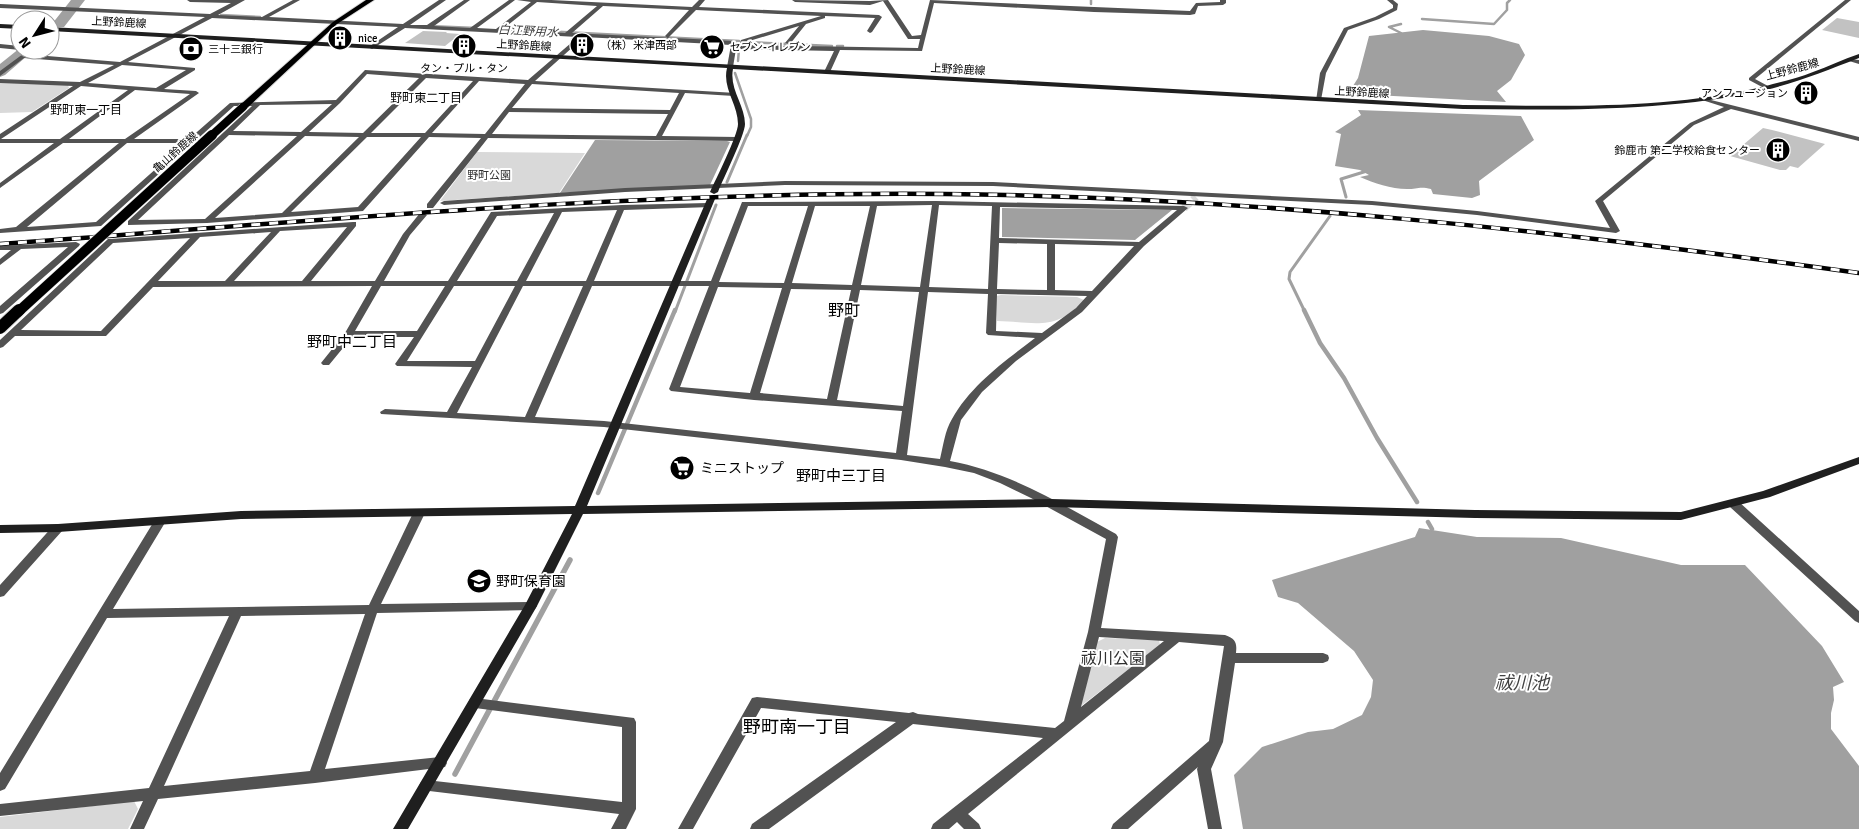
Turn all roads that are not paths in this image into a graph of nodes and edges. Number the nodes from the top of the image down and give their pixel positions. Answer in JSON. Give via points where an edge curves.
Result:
{"nodes":[{"id":1,"x":73,"y":0,"type":"edge"},
{"id":2,"x":190,"y":0,"type":"edge"},
{"id":3,"x":297,"y":0,"type":"edge"},
{"id":4,"x":371,"y":0,"type":"edge"},
{"id":5,"x":443,"y":0,"type":"edge"},
{"id":6,"x":467,"y":0,"type":"edge"},
{"id":7,"x":512,"y":0,"type":"edge"},
{"id":8,"x":520,"y":0,"type":"edge"},
{"id":9,"x":537,"y":0,"type":"edge"},
{"id":10,"x":618,"y":0,"type":"edge"},
{"id":11,"x":678,"y":0,"type":"edge"},
{"id":12,"x":702,"y":0,"type":"edge"},
{"id":13,"x":795,"y":0,"type":"edge"},
{"id":14,"x":803,"y":0,"type":"edge"},
{"id":15,"x":881,"y":0,"type":"edge"},
{"id":16,"x":885,"y":0,"type":"edge"},
{"id":17,"x":1088,"y":0,"type":"edge"},
{"id":18,"x":1222,"y":0,"type":"edge"},
{"id":19,"x":1390,"y":0,"type":"edge"},
{"id":20,"x":1848,"y":0,"type":"edge"},
{"id":21,"x":239,"y":1,"type":"edge"},
{"id":22,"x":602,"y":4,"type":"junction"},
{"id":23,"x":613,"y":5,"type":"junction"},
{"id":24,"x":0,"y":6,"type":"edge"},
{"id":25,"x":670,"y":8,"type":"junction"},
{"id":26,"x":70,"y":9,"type":"junction"},
{"id":27,"x":694,"y":9,"type":"junction"},
{"id":28,"x":1088,"y":10,"type":"junction"},
{"id":29,"x":793,"y":13,"type":"junction"},
{"id":30,"x":831,"y":15,"type":"junction"},
{"id":31,"x":211,"y":16,"type":"junction"},
{"id":32,"x":263,"y":19,"type":"junction"},
{"id":33,"x":334,"y":22,"type":"junction"},
{"id":34,"x":804,"y":23,"type":"junction"},
{"id":35,"x":405,"y":25,"type":"junction"},
{"id":36,"x":430,"y":26,"type":"junction"},
{"id":37,"x":474,"y":28,"type":"junction"},
{"id":38,"x":786,"y":28,"type":"junction"},
{"id":39,"x":60,"y":29,"type":"edge"},
{"id":40,"x":499,"y":30,"type":"junction"},
{"id":41,"x":870,"y":31,"type":"dead end"},
{"id":42,"x":568,"y":33,"type":"junction"},
{"id":43,"x":174,"y":35,"type":"junction"},
{"id":44,"x":583,"y":35,"type":"junction"},
{"id":45,"x":924,"y":37,"type":"junction"},
{"id":46,"x":665,"y":38,"type":"junction"},
{"id":47,"x":312,"y":43,"type":"junction"},
{"id":48,"x":788,"y":43,"type":"dead end"},
{"id":49,"x":372,"y":47,"type":"junction"},
{"id":50,"x":734,"y":47,"type":"junction"},
{"id":51,"x":742,"y":47,"type":"junction"},
{"id":52,"x":838,"y":49,"type":"junction"},
{"id":53,"x":1859,"y":56,"type":"edge"},
{"id":54,"x":557,"y":57,"type":"junction"},
{"id":55,"x":10,"y":58,"type":"edge"},
{"id":56,"x":1851,"y":60,"type":"junction"},
{"id":57,"x":1859,"y":62,"type":"edge"},
{"id":58,"x":121,"y":63,"type":"junction"},
{"id":59,"x":0,"y":66,"type":"edge"},
{"id":60,"x":730,"y":67,"type":"junction"},
{"id":61,"x":827,"y":72,"type":"junction"},
{"id":62,"x":0,"y":74,"type":"edge"},
{"id":63,"x":424,"y":76,"type":"junction"},
{"id":64,"x":478,"y":79,"type":"junction"},
{"id":65,"x":0,"y":81,"type":"edge"},
{"id":66,"x":530,"y":82,"type":"junction"},
{"id":67,"x":80,"y":84,"type":"junction"},
{"id":68,"x":1766,"y":86,"type":"junction"},
{"id":69,"x":134,"y":88,"type":"junction"},
{"id":70,"x":156,"y":90,"type":"junction"},
{"id":71,"x":684,"y":91,"type":"junction"},
{"id":72,"x":734,"y":94,"type":"junction"},
{"id":73,"x":1701,"y":98,"type":"junction"},
{"id":74,"x":1318,"y":100,"type":"junction"},
{"id":75,"x":338,"y":102,"type":"junction"},
{"id":76,"x":259,"y":103,"type":"junction"},
{"id":77,"x":245,"y":105,"type":"junction"},
{"id":78,"x":1730,"y":107,"type":"junction"},
{"id":79,"x":507,"y":110,"type":"junction"},
{"id":80,"x":672,"y":112,"type":"junction"},
{"id":81,"x":227,"y":133,"type":"junction"},
{"id":82,"x":303,"y":134,"type":"junction"},
{"id":83,"x":366,"y":134,"type":"junction"},
{"id":84,"x":427,"y":135,"type":"junction"},
{"id":85,"x":486,"y":136,"type":"junction"},
{"id":86,"x":658,"y":138,"type":"junction"},
{"id":87,"x":0,"y":139,"type":"edge"},
{"id":88,"x":738,"y":139,"type":"junction"},
{"id":89,"x":1859,"y":139,"type":"edge"},
{"id":90,"x":60,"y":141,"type":"junction"},
{"id":91,"x":191,"y":141,"type":"junction"},
{"id":92,"x":125,"y":142,"type":"junction"},
{"id":93,"x":0,"y":186,"type":"edge"},
{"id":94,"x":712,"y":195,"type":"junction"},
{"id":95,"x":444,"y":203,"type":"dead end"},
{"id":96,"x":874,"y":203,"type":"junction"},
{"id":97,"x":812,"y":204,"type":"junction"},
{"id":98,"x":936,"y":204,"type":"junction"},
{"id":99,"x":996,"y":204,"type":"junction"},
{"id":100,"x":430,"y":206,"type":"dead end"},
{"id":101,"x":622,"y":208,"type":"junction"},
{"id":102,"x":559,"y":210,"type":"junction"},
{"id":103,"x":284,"y":215,"type":"junction"},
{"id":104,"x":422,"y":215,"type":"dead end"},
{"id":105,"x":207,"y":221,"type":"junction"},
{"id":106,"x":131,"y":223,"type":"junction"},
{"id":107,"x":98,"y":224,"type":"junction"},
{"id":108,"x":278,"y":229,"type":"junction"},
{"id":109,"x":18,"y":230,"type":"junction"},
{"id":110,"x":0,"y":232,"type":"edge"},
{"id":111,"x":198,"y":234,"type":"junction"},
{"id":112,"x":995,"y":240,"type":"junction"},
{"id":113,"x":111,"y":241,"type":"junction"},
{"id":114,"x":1051,"y":241,"type":"junction"},
{"id":115,"x":76,"y":244,"type":"junction"},
{"id":116,"x":1141,"y":244,"type":"junction"},
{"id":117,"x":19,"y":247,"type":"junction"},
{"id":118,"x":0,"y":248,"type":"edge"},
{"id":119,"x":0,"y":263,"type":"edge"},
{"id":120,"x":521,"y":282,"type":"junction"},
{"id":121,"x":451,"y":283,"type":"junction"},
{"id":122,"x":589,"y":283,"type":"junction"},
{"id":123,"x":682,"y":283,"type":"junction"},
{"id":124,"x":715,"y":283,"type":"junction"},
{"id":125,"x":151,"y":284,"type":"junction"},
{"id":126,"x":227,"y":284,"type":"junction"},
{"id":127,"x":305,"y":284,"type":"junction"},
{"id":128,"x":377,"y":284,"type":"junction"},
{"id":129,"x":788,"y":285,"type":"junction"},
{"id":130,"x":856,"y":287,"type":"junction"},
{"id":131,"x":925,"y":289,"type":"junction"},
{"id":132,"x":993,"y":291,"type":"junction"},
{"id":133,"x":1051,"y":292,"type":"junction"},
{"id":134,"x":1094,"y":294,"type":"junction"},
{"id":135,"x":0,"y":311,"type":"edge"},
{"id":136,"x":0,"y":328,"type":"edge"},
{"id":137,"x":13,"y":332,"type":"junction"},
{"id":138,"x":349,"y":334,"type":"junction"},
{"id":139,"x":420,"y":334,"type":"junction"},
{"id":140,"x":1046,"y":336,"type":"junction"},
{"id":141,"x":0,"y":345,"type":"edge"},
{"id":142,"x":326,"y":363,"type":"dead end"},
{"id":143,"x":478,"y":364,"type":"junction"},
{"id":144,"x":754,"y":397,"type":"junction"},
{"id":145,"x":831,"y":403,"type":"junction"},
{"id":146,"x":908,"y":409,"type":"junction"},
{"id":147,"x":385,"y":412,"type":"dead end"},
{"id":148,"x":451,"y":414,"type":"junction"},
{"id":149,"x":529,"y":420,"type":"junction"},
{"id":150,"x":619,"y":426,"type":"junction"},
{"id":151,"x":901,"y":457,"type":"junction"},
{"id":152,"x":1859,"y":460,"type":"edge"},
{"id":153,"x":944,"y":464,"type":"junction"},
{"id":154,"x":1051,"y":504,"type":"junction"},
{"id":155,"x":1734,"y":504,"type":"junction"},
{"id":156,"x":580,"y":511,"type":"junction"},
{"id":157,"x":419,"y":513,"type":"junction"},
{"id":158,"x":160,"y":521,"type":"junction"},
{"id":159,"x":58,"y":528,"type":"junction"},
{"id":160,"x":0,"y":529,"type":"edge"},
{"id":161,"x":0,"y":593,"type":"edge"},
{"id":162,"x":530,"y":606,"type":"junction"},
{"id":163,"x":372,"y":610,"type":"junction"},
{"id":164,"x":237,"y":612,"type":"junction"},
{"id":165,"x":103,"y":614,"type":"junction"},
{"id":166,"x":1859,"y":618,"type":"edge"},
{"id":167,"x":1094,"y":632,"type":"junction"},
{"id":168,"x":1177,"y":637,"type":"junction"},
{"id":169,"x":1229,"y":658,"type":"junction"},
{"id":170,"x":1323,"y":658,"type":"dead end"},
{"id":171,"x":478,"y":703,"type":"junction"},
{"id":172,"x":913,"y":717,"type":"junction"},
{"id":173,"x":1070,"y":724,"type":"junction"},
{"id":174,"x":1058,"y":734,"type":"junction"},
{"id":175,"x":1216,"y":742,"type":"junction"},
{"id":176,"x":440,"y":763,"type":"junction"},
{"id":177,"x":314,"y":777,"type":"junction"},
{"id":178,"x":0,"y":785,"type":"edge"},
{"id":179,"x":426,"y":786,"type":"junction"},
{"id":180,"x":154,"y":792,"type":"junction"},
{"id":181,"x":629,"y":809,"type":"junction"},
{"id":182,"x":0,"y":810,"type":"edge"},
{"id":183,"x":957,"y":813,"type":"junction"},
{"id":184,"x":136,"y":829,"type":"edge"},
{"id":185,"x":400,"y":829,"type":"edge"},
{"id":186,"x":618,"y":829,"type":"edge"},
{"id":187,"x":685,"y":829,"type":"edge"},
{"id":188,"x":757,"y":829,"type":"edge"},
{"id":189,"x":938,"y":829,"type":"edge"},
{"id":190,"x":974,"y":829,"type":"edge"},
{"id":191,"x":1118,"y":829,"type":"edge"},
{"id":192,"x":1215,"y":829,"type":"edge"}],
"edges":[{"from":1,"to":26,"type":"street"},
{"from":2,"to":21,"type":"street"},
{"from":3,"to":32,"type":"street"},
{"from":4,"to":33,"type":"main road","name":"亀山鈴鹿線"},
{"from":5,"to":35,"type":"street"},
{"from":6,"to":36,"type":"street"},
{"from":7,"to":37,"type":"street"},
{"from":8,"to":9,"type":"street"},
{"from":9,"to":22,"type":"street"},
{"from":9,"to":40,"type":"street"},
{"from":10,"to":23,"type":"street"},
{"from":11,"to":25,"type":"street"},
{"from":12,"to":27,"type":"street"},
{"from":13,"to":14,"type":"street"},
{"from":14,"to":15,"type":"street","via":[[870,3]]},
{"from":14,"to":29,"type":"street"},
{"from":16,"to":45,"type":"street","via":[[910,38]]},
{"from":17,"to":28,"type":"street"},
{"from":18,"to":28,"type":"street","via":[[1223,3],[1196,4],[1193,13]]},
{"from":19,"to":74,"type":"street","via":[[1396,5],[1395,9],[1346,29],[1322,73]]},
{"from":20,"to":68,"type":"street","via":[[1751,79]]},
{"from":21,"to":31,"type":"street"},
{"from":22,"to":23,"type":"street"},
{"from":22,"to":42,"type":"street"},
{"from":23,"to":25,"type":"street"},
{"from":24,"to":26,"type":"street"},
{"from":25,"to":27,"type":"street"},
{"from":26,"to":31,"type":"street"},
{"from":27,"to":29,"type":"street"},
{"from":27,"to":46,"type":"street"},
{"from":28,"to":45,"type":"street","via":[[932,1]]},
{"from":29,"to":30,"type":"street"},
{"from":29,"to":38,"type":"street","via":[[783,27]]},
{"from":30,"to":34,"type":"street"},
{"from":30,"to":41,"type":"street","via":[[879,17]]},
{"from":31,"to":32,"type":"street"},
{"from":31,"to":43,"type":"street"},
{"from":32,"to":33,"type":"street"},
{"from":33,"to":35,"type":"street"},
{"from":33,"to":47,"type":"main road","name":"亀山鈴鹿線"},
{"from":34,"to":38,"type":"street"},
{"from":34,"to":48,"type":"street"},
{"from":35,"to":36,"type":"street"},
{"from":35,"to":49,"type":"street"},
{"from":36,"to":37,"type":"street"},
{"from":37,"to":40,"type":"street"},
{"from":38,"to":51,"type":"street","via":[[742,41]]},
{"from":39,"to":43,"type":"main road","name":"上野鈴鹿線"},
{"from":40,"to":42,"type":"street"},
{"from":42,"to":44,"type":"street"},
{"from":43,"to":47,"type":"main road","name":"上野鈴鹿線"},
{"from":43,"to":58,"type":"street"},
{"from":44,"to":46,"type":"street"},
{"from":44,"to":54,"type":"street"},
{"from":45,"to":52,"type":"street","via":[[918,51]]},
{"from":46,"to":50,"type":"street","via":[[734,43]]},
{"from":47,"to":49,"type":"main road","name":"上野鈴鹿線"},
{"from":47,"to":77,"type":"main road","name":"亀山鈴鹿線"},
{"from":49,"to":54,"type":"main road","name":"上野鈴鹿線"},
{"from":50,"to":51,"type":"street"},
{"from":50,"to":60,"type":"street"},
{"from":51,"to":52,"type":"street"},
{"from":52,"to":61,"type":"street"},
{"from":53,"to":56,"type":"main road","name":"上野鈴鹿線"},
{"from":54,"to":60,"type":"main road","name":"上野鈴鹿線"},
{"from":54,"to":66,"type":"street"},
{"from":55,"to":59,"type":"street"},
{"from":56,"to":57,"type":"street"},
{"from":56,"to":68,"type":"main road","name":"上野鈴鹿線","via":[[1814,74]]},
{"from":58,"to":62,"type":"street","via":[[23,56]]},
{"from":58,"to":67,"type":"street"},
{"from":58,"to":70,"type":"street","via":[[193,69]]},
{"from":60,"to":61,"type":"main road","name":"上野鈴鹿線"},
{"from":60,"to":72,"type":"main road","via":[[729,80]]},
{"from":61,"to":74,"type":"main road","name":"上野鈴鹿線"},
{"from":63,"to":64,"type":"street"},
{"from":63,"to":75,"type":"street","via":[[365,72]]},
{"from":63,"to":83,"type":"street"},
{"from":64,"to":66,"type":"street"},
{"from":64,"to":84,"type":"street"},
{"from":65,"to":67,"type":"street"},
{"from":66,"to":71,"type":"street"},
{"from":66,"to":79,"type":"street"},
{"from":67,"to":69,"type":"street"},
{"from":67,"to":87,"type":"street"},
{"from":68,"to":73,"type":"main road","name":"上野鈴鹿線"},
{"from":69,"to":70,"type":"street"},
{"from":69,"to":90,"type":"street"},
{"from":70,"to":92,"type":"street","via":[[196,93]]},
{"from":71,"to":72,"type":"street"},
{"from":71,"to":80,"type":"street"},
{"from":72,"to":88,"type":"main road","via":[[742,118]]},
{"from":73,"to":74,"type":"main road","name":"上野鈴鹿線","via":[[1541,108]]},
{"from":73,"to":78,"type":"street"},
{"from":75,"to":76,"type":"street"},
{"from":75,"to":82,"type":"street"},
{"from":76,"to":77,"type":"street"},
{"from":76,"to":81,"type":"street"},
{"from":77,"to":91,"type":"street","via":[[232,104]]},
{"from":77,"to":136,"type":"main road","name":"亀山鈴鹿線","bridge":true},
{"from":78,"to":89,"type":"street"},
{"from":78,"to":94,"type":"street","via":[[1692,124],[1599,201],[1616,231],[1372,202],[1154,190],[912,183]]},
{"from":79,"to":80,"type":"street"},
{"from":79,"to":85,"type":"street"},
{"from":80,"to":86,"type":"street"},
{"from":81,"to":82,"type":"street"},
{"from":81,"to":106,"type":"street"},
{"from":82,"to":83,"type":"street"},
{"from":82,"to":105,"type":"street"},
{"from":83,"to":84,"type":"street"},
{"from":83,"to":103,"type":"street"},
{"from":84,"to":85,"type":"street"},
{"from":84,"to":103,"type":"street","via":[[360,209]]},
{"from":85,"to":86,"type":"street"},
{"from":85,"to":100,"type":"street"},
{"from":86,"to":88,"type":"street"},
{"from":87,"to":90,"type":"street"},
{"from":88,"to":94,"type":"main road"},
{"from":90,"to":92,"type":"street"},
{"from":90,"to":93,"type":"street"},
{"from":91,"to":92,"type":"street"},
{"from":91,"to":107,"type":"street"},
{"from":92,"to":109,"type":"street"},
{"from":94,"to":95,"type":"street"},
{"from":94,"to":101,"type":"street"},
{"from":94,"to":123,"type":"main road"},
{"from":96,"to":97,"type":"street"},
{"from":96,"to":98,"type":"street"},
{"from":96,"to":130,"type":"street"},
{"from":97,"to":124,"type":"street","via":[[745,204]]},
{"from":97,"to":129,"type":"street"},
{"from":98,"to":99,"type":"street"},
{"from":98,"to":131,"type":"street"},
{"from":99,"to":112,"type":"street"},
{"from":99,"to":116,"type":"street","via":[[1184,208]]},
{"from":101,"to":102,"type":"street"},
{"from":101,"to":122,"type":"street"},
{"from":102,"to":120,"type":"street"},
{"from":102,"to":121,"type":"street","via":[[494,214]]},
{"from":103,"to":105,"type":"street"},
{"from":104,"to":128,"type":"street"},
{"from":105,"to":106,"type":"street"},
{"from":106,"to":107,"type":"street"},
{"from":107,"to":109,"type":"street"},
{"from":108,"to":111,"type":"street"},
{"from":108,"to":126,"type":"street"},
{"from":108,"to":127,"type":"street","via":[[353,224]]},
{"from":109,"to":110,"type":"street"},
{"from":111,"to":113,"type":"street"},
{"from":111,"to":125,"type":"street"},
{"from":112,"to":114,"type":"street"},
{"from":112,"to":132,"type":"street"},
{"from":113,"to":115,"type":"street"},
{"from":113,"to":137,"type":"street"},
{"from":114,"to":116,"type":"street"},
{"from":114,"to":133,"type":"street"},
{"from":115,"to":117,"type":"street"},
{"from":115,"to":135,"type":"street"},
{"from":116,"to":134,"type":"street"},
{"from":117,"to":118,"type":"street"},
{"from":117,"to":119,"type":"street"},
{"from":120,"to":121,"type":"street"},
{"from":120,"to":122,"type":"street"},
{"from":120,"to":143,"type":"street"},
{"from":121,"to":128,"type":"street"},
{"from":121,"to":139,"type":"street"},
{"from":122,"to":123,"type":"street"},
{"from":122,"to":149,"type":"street"},
{"from":123,"to":124,"type":"street"},
{"from":123,"to":150,"type":"main road"},
{"from":124,"to":129,"type":"street"},
{"from":124,"to":144,"type":"street","via":[[674,389]]},
{"from":125,"to":126,"type":"street"},
{"from":125,"to":137,"type":"street","via":[[103,334]]},
{"from":126,"to":127,"type":"street"},
{"from":127,"to":128,"type":"street"},
{"from":128,"to":138,"type":"street"},
{"from":129,"to":130,"type":"street"},
{"from":129,"to":144,"type":"street"},
{"from":130,"to":131,"type":"street"},
{"from":130,"to":145,"type":"street"},
{"from":131,"to":132,"type":"street"},
{"from":131,"to":146,"type":"street"},
{"from":132,"to":133,"type":"street"},
{"from":132,"to":140,"type":"street","via":[[991,333]]},
{"from":133,"to":134,"type":"street"},
{"from":134,"to":140,"type":"street"},
{"from":137,"to":141,"type":"street"},
{"from":138,"to":139,"type":"street"},
{"from":138,"to":142,"type":"street"},
{"from":139,"to":143,"type":"street","via":[[400,364]]},
{"from":140,"to":153,"type":"street","via":[[1013,359],[967,404],[956,420]]},
{"from":143,"to":148,"type":"street"},
{"from":144,"to":145,"type":"street"},
{"from":145,"to":146,"type":"street"},
{"from":146,"to":151,"type":"street"},
{"from":147,"to":148,"type":"street"},
{"from":148,"to":149,"type":"street"},
{"from":149,"to":150,"type":"street"},
{"from":150,"to":151,"type":"street"},
{"from":150,"to":156,"type":"main road"},
{"from":151,"to":153,"type":"street"},
{"from":152,"to":155,"type":"main road"},
{"from":153,"to":154,"type":"street","via":[[987,474]]},
{"from":154,"to":155,"type":"main road","via":[[1624,516],[1681,516]]},
{"from":154,"to":156,"type":"main road"},
{"from":154,"to":167,"type":"street","via":[[1112,537]]},
{"from":155,"to":166,"type":"street"},
{"from":156,"to":157,"type":"main road"},
{"from":156,"to":162,"type":"main road"},
{"from":157,"to":158,"type":"main road","via":[[242,515]]},
{"from":157,"to":163,"type":"street"},
{"from":158,"to":159,"type":"main road"},
{"from":158,"to":165,"type":"street"},
{"from":159,"to":160,"type":"main road"},
{"from":159,"to":161,"type":"street"},
{"from":162,"to":163,"type":"street"},
{"from":162,"to":171,"type":"main road"},
{"from":163,"to":164,"type":"street"},
{"from":163,"to":177,"type":"street"},
{"from":164,"to":165,"type":"street"},
{"from":164,"to":180,"type":"street"},
{"from":165,"to":178,"type":"street"},
{"from":167,"to":168,"type":"street"},
{"from":167,"to":173,"type":"street"},
{"from":168,"to":169,"type":"street","via":[[1225,640],[1231,644]]},
{"from":168,"to":173,"type":"street"},
{"from":169,"to":170,"type":"street"},
{"from":169,"to":175,"type":"street"},
{"from":171,"to":176,"type":"main road"},
{"from":171,"to":181,"type":"street","via":[[629,722]]},
{"from":172,"to":174,"type":"street"},
{"from":172,"to":187,"type":"street","via":[[757,702]]},
{"from":172,"to":188,"type":"street"},
{"from":173,"to":174,"type":"street"},
{"from":174,"to":183,"type":"street"},
{"from":175,"to":191,"type":"street"},
{"from":175,"to":192,"type":"street","via":[[1204,769]]},
{"from":176,"to":177,"type":"street"},
{"from":176,"to":179,"type":"main road"},
{"from":177,"to":180,"type":"street"},
{"from":179,"to":181,"type":"street"},
{"from":179,"to":185,"type":"main road"},
{"from":180,"to":182,"type":"street"},
{"from":180,"to":184,"type":"street"},
{"from":181,"to":186,"type":"street"},
{"from":183,"to":189,"type":"street"},
{"from":183,"to":190,"type":"street"}]}
